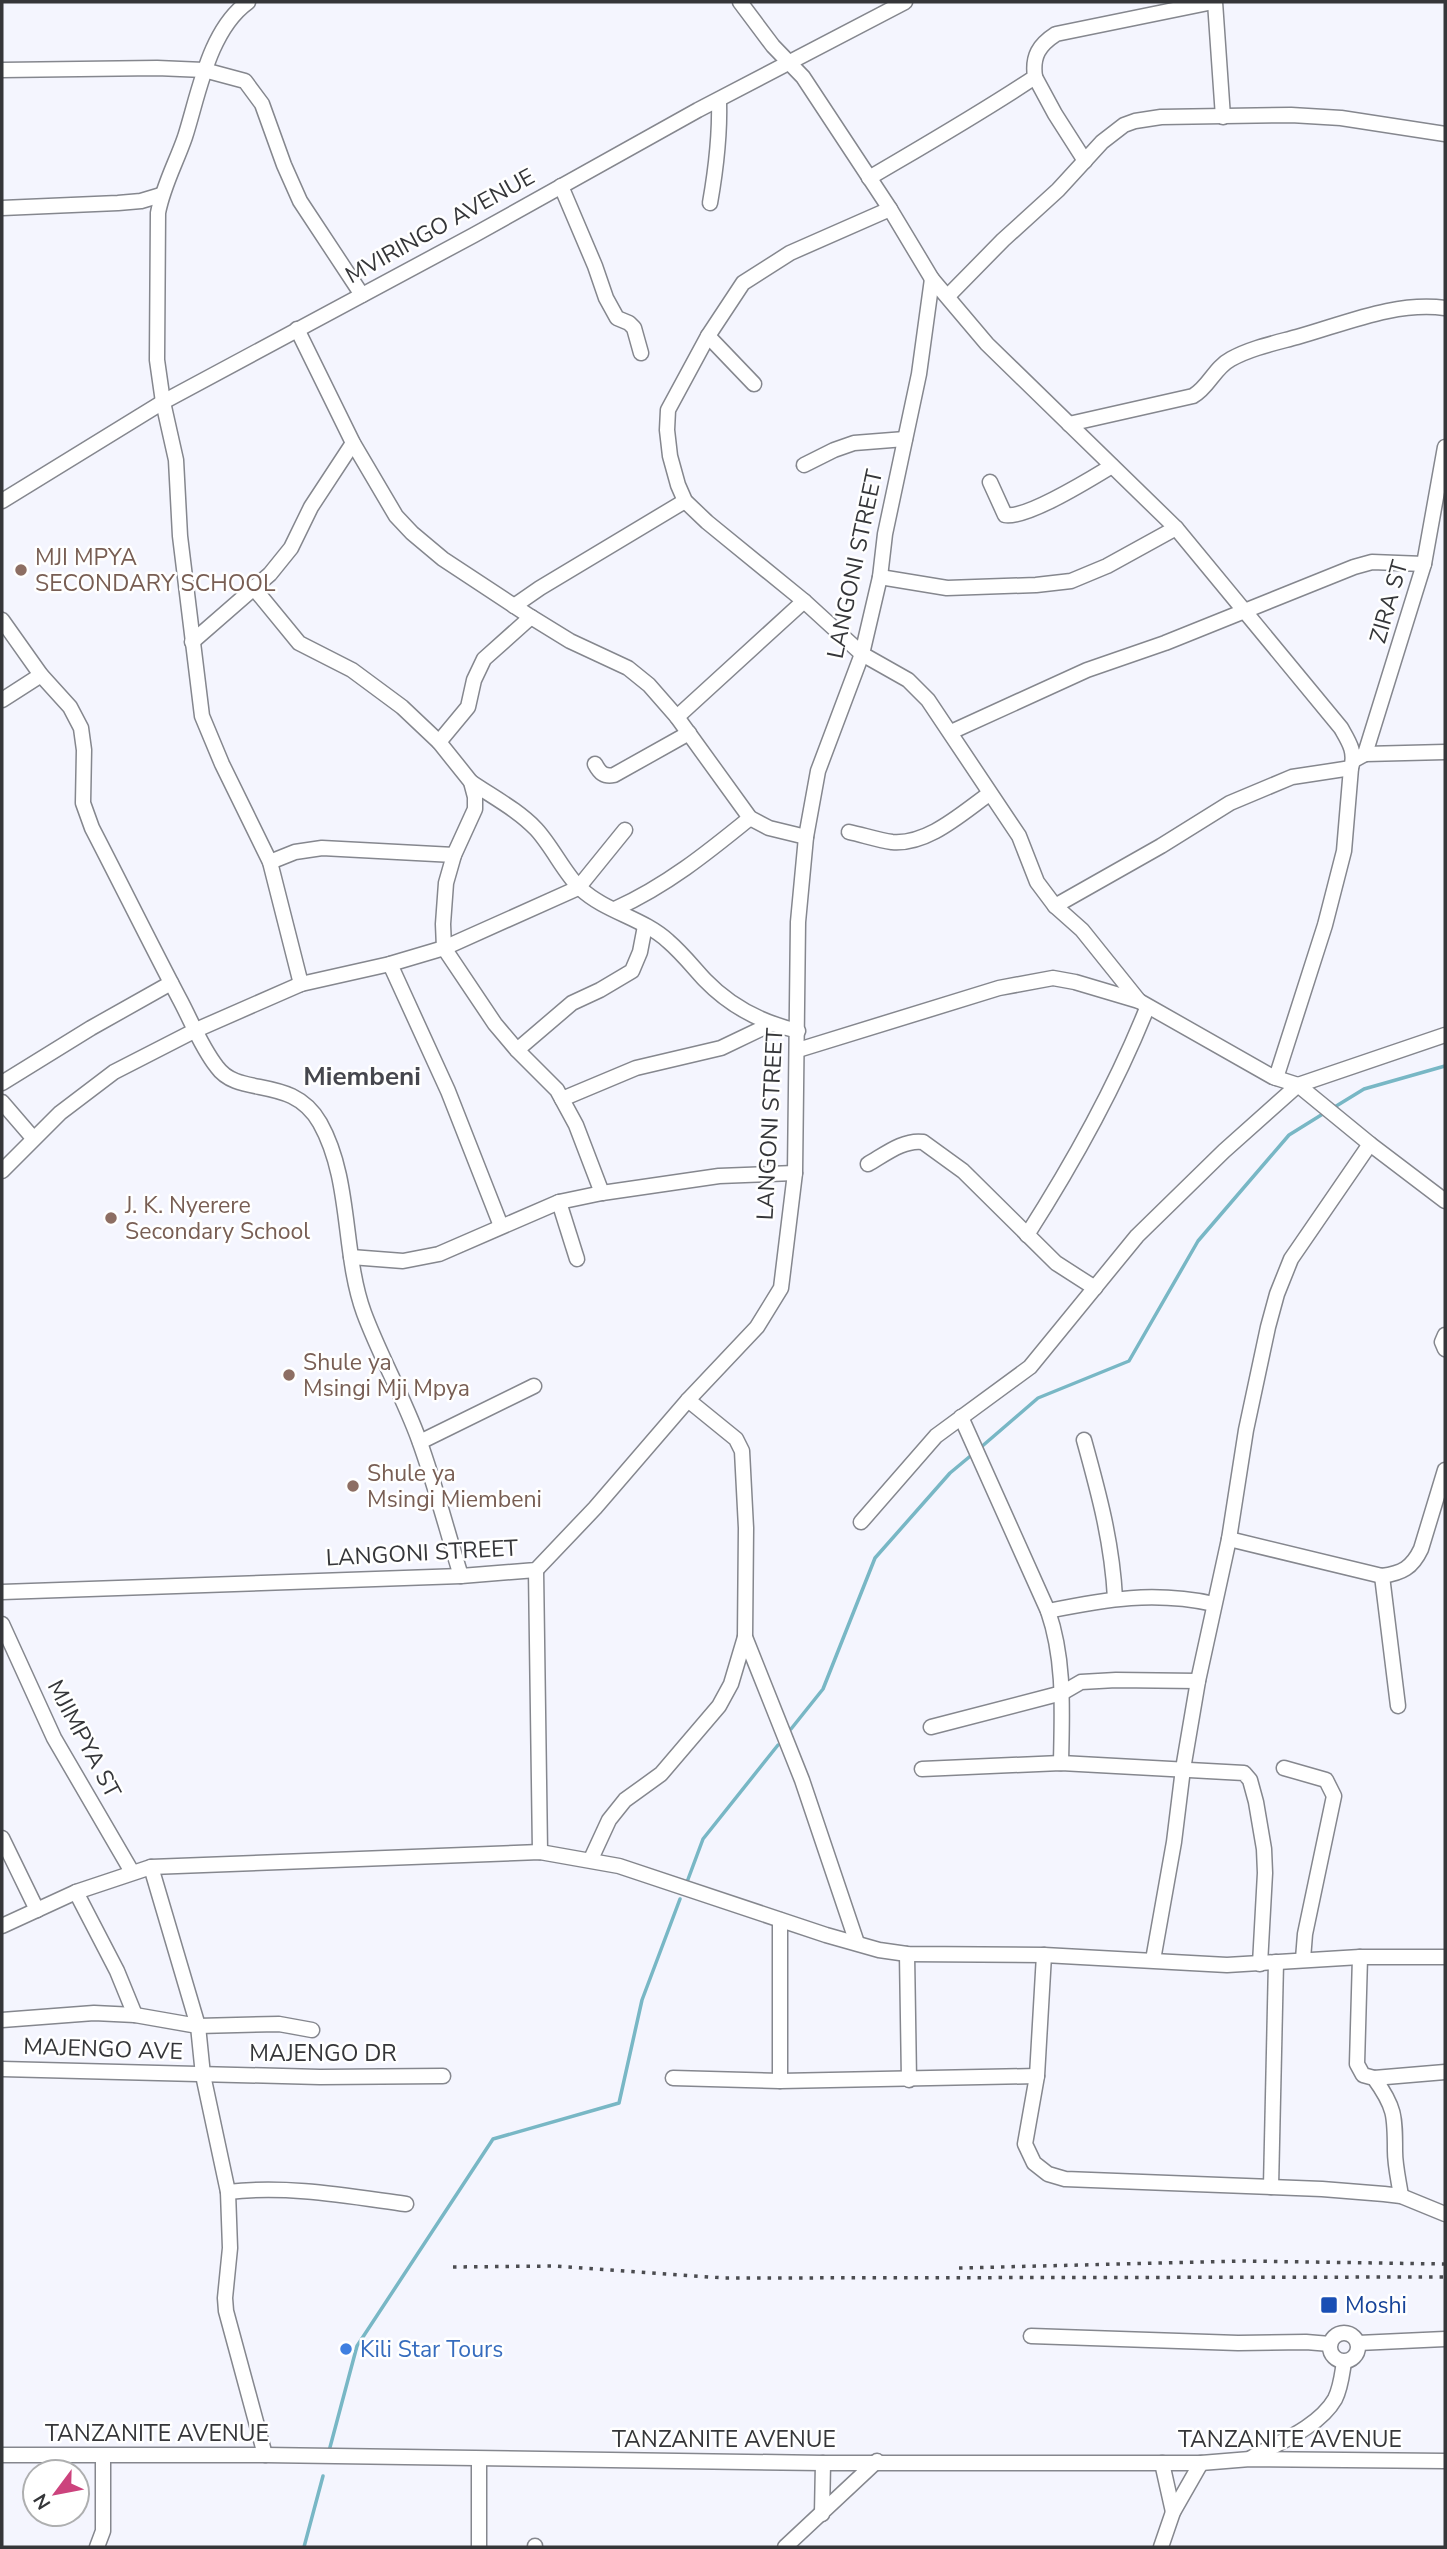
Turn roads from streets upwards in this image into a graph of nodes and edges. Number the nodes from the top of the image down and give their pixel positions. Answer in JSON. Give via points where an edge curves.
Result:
{"nodes":[{"id":1,"x":248,"y":2,"type":"edge"},
{"id":2,"x":740,"y":2,"type":"edge"},
{"id":3,"x":905,"y":2,"type":"edge"},
{"id":4,"x":1214,"y":2,"type":"edge"},
{"id":5,"x":879,"y":8,"type":"edge"},
{"id":6,"x":791,"y":63,"type":"junction"},
{"id":7,"x":2,"y":70,"type":"edge"},
{"id":8,"x":205,"y":70,"type":"junction"},
{"id":9,"x":1035,"y":77,"type":"junction"},
{"id":10,"x":719,"y":101,"type":"junction"},
{"id":11,"x":1223,"y":117,"type":"junction"},
{"id":12,"x":1445,"y":134,"type":"edge"},
{"id":13,"x":1085,"y":160,"type":"junction"},
{"id":14,"x":869,"y":178,"type":"junction"},
{"id":15,"x":561,"y":186,"type":"junction"},
{"id":16,"x":161,"y":195,"type":"junction"},
{"id":17,"x":710,"y":203,"type":"dead end"},
{"id":18,"x":2,"y":208,"type":"edge"},
{"id":19,"x":890,"y":209,"type":"junction"},
{"id":20,"x":932,"y":279,"type":"junction"},
{"id":21,"x":362,"y":295,"type":"junction"},
{"id":22,"x":948,"y":296,"type":"junction"},
{"id":23,"x":1445,"y":308,"type":"edge"},
{"id":24,"x":297,"y":329,"type":"junction"},
{"id":25,"x":708,"y":336,"type":"junction"},
{"id":26,"x":641,"y":352,"type":"dead end"},
{"id":27,"x":754,"y":384,"type":"dead end"},
{"id":28,"x":163,"y":402,"type":"junction"},
{"id":29,"x":1069,"y":424,"type":"junction"},
{"id":30,"x":905,"y":439,"type":"junction"},
{"id":31,"x":353,"y":443,"type":"junction"},
{"id":32,"x":1445,"y":447,"type":"edge"},
{"id":33,"x":804,"y":466,"type":"dead end"},
{"id":34,"x":1112,"y":466,"type":"junction"},
{"id":35,"x":990,"y":482,"type":"dead end"},
{"id":36,"x":2,"y":501,"type":"edge"},
{"id":37,"x":685,"y":501,"type":"junction"},
{"id":38,"x":1176,"y":527,"type":"junction"},
{"id":39,"x":1424,"y":564,"type":"junction"},
{"id":40,"x":880,"y":577,"type":"junction"},
{"id":41,"x":253,"y":587,"type":"junction"},
{"id":42,"x":804,"y":601,"type":"junction"},
{"id":43,"x":514,"y":606,"type":"junction"},
{"id":44,"x":1244,"y":612,"type":"junction"},
{"id":45,"x":531,"y":617,"type":"junction"},
{"id":46,"x":2,"y":620,"type":"edge"},
{"id":47,"x":192,"y":642,"type":"junction"},
{"id":48,"x":862,"y":654,"type":"junction"},
{"id":49,"x":41,"y":675,"type":"junction"},
{"id":50,"x":2,"y":700,"type":"edge"},
{"id":51,"x":677,"y":717,"type":"junction"},
{"id":52,"x":951,"y":732,"type":"junction"},
{"id":53,"x":689,"y":733,"type":"junction"},
{"id":54,"x":1445,"y":739,"type":"edge"},
{"id":55,"x":439,"y":742,"type":"junction"},
{"id":56,"x":1430,"y":751,"type":"junction"},
{"id":57,"x":1445,"y":752,"type":"edge"},
{"id":58,"x":1357,"y":761,"type":"junction"},
{"id":59,"x":594,"y":764,"type":"dead end"},
{"id":60,"x":471,"y":782,"type":"junction"},
{"id":61,"x":989,"y":794,"type":"junction"},
{"id":62,"x":750,"y":818,"type":"junction"},
{"id":63,"x":625,"y":830,"type":"dead end"},
{"id":64,"x":849,"y":832,"type":"dead end"},
{"id":65,"x":806,"y":837,"type":"junction"},
{"id":66,"x":454,"y":855,"type":"junction"},
{"id":67,"x":270,"y":862,"type":"junction"},
{"id":68,"x":578,"y":888,"type":"junction"},
{"id":69,"x":1055,"y":906,"type":"junction"},
{"id":70,"x":615,"y":909,"type":"junction"},
{"id":71,"x":645,"y":926,"type":"junction"},
{"id":72,"x":444,"y":948,"type":"junction"},
{"id":73,"x":390,"y":964,"type":"junction"},
{"id":74,"x":171,"y":983,"type":"junction"},
{"id":75,"x":301,"y":984,"type":"junction"},
{"id":76,"x":1143,"y":1005,"type":"junction"},
{"id":77,"x":769,"y":1025,"type":"junction"},
{"id":78,"x":196,"y":1030,"type":"junction"},
{"id":79,"x":798,"y":1031,"type":"junction"},
{"id":80,"x":1445,"y":1035,"type":"edge"},
{"id":81,"x":516,"y":1050,"type":"junction"},
{"id":82,"x":798,"y":1050,"type":"junction"},
{"id":83,"x":1276,"y":1079,"type":"junction"},
{"id":84,"x":2,"y":1083,"type":"edge"},
{"id":85,"x":1298,"y":1085,"type":"junction"},
{"id":86,"x":562,"y":1099,"type":"junction"},
{"id":87,"x":2,"y":1102,"type":"edge"},
{"id":88,"x":33,"y":1138,"type":"junction"},
{"id":89,"x":1370,"y":1144,"type":"junction"},
{"id":90,"x":868,"y":1164,"type":"dead end"},
{"id":91,"x":2,"y":1171,"type":"edge"},
{"id":92,"x":795,"y":1173,"type":"junction"},
{"id":93,"x":602,"y":1192,"type":"junction"},
{"id":94,"x":1445,"y":1201,"type":"edge"},
{"id":95,"x":559,"y":1202,"type":"junction"},
{"id":96,"x":501,"y":1226,"type":"junction"},
{"id":97,"x":1027,"y":1235,"type":"junction"},
{"id":98,"x":351,"y":1256,"type":"junction"},
{"id":99,"x":577,"y":1259,"type":"dead end"},
{"id":100,"x":1095,"y":1288,"type":"junction"},
{"id":101,"x":1445,"y":1335,"type":"edge"},
{"id":102,"x":1445,"y":1349,"type":"edge"},
{"id":103,"x":534,"y":1386,"type":"dead end"},
{"id":104,"x":688,"y":1400,"type":"junction"},
{"id":105,"x":961,"y":1417,"type":"junction"},
{"id":106,"x":1084,"y":1440,"type":"dead end"},
{"id":107,"x":420,"y":1442,"type":"junction"},
{"id":108,"x":1445,"y":1470,"type":"edge"},
{"id":109,"x":861,"y":1522,"type":"dead end"},
{"id":110,"x":1229,"y":1539,"type":"junction"},
{"id":111,"x":536,"y":1570,"type":"junction"},
{"id":112,"x":461,"y":1576,"type":"junction"},
{"id":113,"x":1382,"y":1576,"type":"junction"},
{"id":114,"x":2,"y":1592,"type":"edge"},
{"id":115,"x":1115,"y":1598,"type":"junction"},
{"id":116,"x":1214,"y":1604,"type":"junction"},
{"id":117,"x":1048,"y":1611,"type":"junction"},
{"id":118,"x":2,"y":1624,"type":"edge"},
{"id":119,"x":745,"y":1637,"type":"junction"},
{"id":120,"x":1198,"y":1681,"type":"junction"},
{"id":121,"x":1062,"y":1693,"type":"junction"},
{"id":122,"x":1398,"y":1706,"type":"dead end"},
{"id":123,"x":931,"y":1727,"type":"dead end"},
{"id":124,"x":1061,"y":1763,"type":"junction"},
{"id":125,"x":1283,"y":1768,"type":"dead end"},
{"id":126,"x":922,"y":1769,"type":"dead end"},
{"id":127,"x":1183,"y":1769,"type":"junction"},
{"id":128,"x":2,"y":1839,"type":"edge"},
{"id":129,"x":540,"y":1852,"type":"junction"},
{"id":130,"x":591,"y":1859,"type":"junction"},
{"id":131,"x":151,"y":1867,"type":"junction"},
{"id":132,"x":132,"y":1872,"type":"junction"},
{"id":133,"x":76,"y":1892,"type":"junction"},
{"id":134,"x":37,"y":1910,"type":"junction"},
{"id":135,"x":780,"y":1920,"type":"junction"},
{"id":136,"x":2,"y":1926,"type":"edge"},
{"id":137,"x":857,"y":1943,"type":"junction"},
{"id":138,"x":907,"y":1954,"type":"junction"},
{"id":139,"x":1044,"y":1955,"type":"junction"},
{"id":140,"x":1360,"y":1957,"type":"junction"},
{"id":141,"x":1445,"y":1957,"type":"edge"},
{"id":142,"x":1303,"y":1959,"type":"junction"},
{"id":143,"x":1153,"y":1960,"type":"junction"},
{"id":144,"x":1276,"y":1962,"type":"junction"},
{"id":145,"x":1260,"y":1964,"type":"junction"},
{"id":146,"x":135,"y":2015,"type":"junction"},
{"id":147,"x":2,"y":2020,"type":"edge"},
{"id":148,"x":198,"y":2026,"type":"junction"},
{"id":149,"x":312,"y":2030,"type":"dead end"},
{"id":150,"x":2,"y":2069,"type":"edge"},
{"id":151,"x":1445,"y":2072,"type":"edge"},
{"id":152,"x":204,"y":2075,"type":"junction"},
{"id":153,"x":443,"y":2076,"type":"dead end"},
{"id":154,"x":1037,"y":2076,"type":"junction"},
{"id":155,"x":1374,"y":2077,"type":"junction"},
{"id":156,"x":673,"y":2078,"type":"dead end"},
{"id":157,"x":909,"y":2080,"type":"junction"},
{"id":158,"x":780,"y":2081,"type":"junction"},
{"id":159,"x":1271,"y":2187,"type":"junction"},
{"id":160,"x":228,"y":2192,"type":"junction"},
{"id":161,"x":1401,"y":2196,"type":"junction"},
{"id":162,"x":406,"y":2204,"type":"dead end"},
{"id":163,"x":1445,"y":2214,"type":"edge"},
{"id":164,"x":1031,"y":2336,"type":"dead end"},
{"id":165,"x":1445,"y":2339,"type":"edge"},
{"id":166,"x":1358,"y":2343,"type":"junction"},
{"id":167,"x":1330,"y":2344,"type":"junction"},
{"id":168,"x":1344,"y":2362,"type":"junction"},
{"id":169,"x":2,"y":2455,"type":"edge"},
{"id":170,"x":265,"y":2455,"type":"junction"},
{"id":171,"x":103,"y":2456,"type":"junction"},
{"id":172,"x":1250,"y":2459,"type":"junction"},
{"id":173,"x":479,"y":2460,"type":"junction"},
{"id":174,"x":877,"y":2461,"type":"junction"},
{"id":175,"x":1445,"y":2461,"type":"edge"},
{"id":176,"x":823,"y":2463,"type":"junction"},
{"id":177,"x":1162,"y":2463,"type":"junction"},
{"id":178,"x":1202,"y":2463,"type":"junction"},
{"id":179,"x":1173,"y":2512,"type":"junction"},
{"id":180,"x":822,"y":2514,"type":"junction"},
{"id":181,"x":97,"y":2547,"type":"edge"},
{"id":182,"x":479,"y":2547,"type":"edge"},
{"id":183,"x":785,"y":2547,"type":"edge"},
{"id":184,"x":1161,"y":2547,"type":"edge"}],
"edges":[{"from":1,"to":8,"type":"street","via":[[229,19]]},
{"from":2,"to":6,"type":"street"},
{"from":3,"to":5,"type":"street","name":"MVIRINGO AVENUE"},
{"from":4,"to":9,"type":"street","via":[[1056,34],[1036,54]]},
{"from":4,"to":11,"type":"street"},
{"from":5,"to":6,"type":"street","name":"MVIRINGO AVENUE"},
{"from":6,"to":10,"type":"street","name":"MVIRINGO AVENUE"},
{"from":6,"to":14,"type":"street"},
{"from":7,"to":8,"type":"street"},
{"from":8,"to":16,"type":"street"},
{"from":8,"to":21,"type":"street","via":[[245,81],[254,91],[300,201]]},
{"from":9,"to":13,"type":"street"},
{"from":9,"to":14,"type":"street"},
{"from":10,"to":15,"type":"street","name":"MVIRINGO AVENUE"},
{"from":10,"to":17,"type":"street","via":[[720,133]]},
{"from":11,"to":12,"type":"street","via":[[1341,118]]},
{"from":11,"to":13,"type":"street","via":[[1135,121],[1115,131]]},
{"from":13,"to":22,"type":"street"},
{"from":14,"to":19,"type":"street"},
{"from":15,"to":21,"type":"street","name":"MVIRINGO AVENUE"},
{"from":15,"to":26,"type":"street","via":[[610,305],[622,322],[634,328]]},
{"from":16,"to":18,"type":"street","via":[[118,203]]},
{"from":16,"to":28,"type":"street","via":[[157,335]]},
{"from":19,"to":20,"type":"street"},
{"from":19,"to":25,"type":"street","via":[[790,253],[743,283]]},
{"from":20,"to":22,"type":"street"},
{"from":20,"to":30,"type":"street","name":"LANGONI STREET"},
{"from":21,"to":24,"type":"street","name":"MVIRINGO AVENUE"},
{"from":22,"to":29,"type":"street","via":[[987,344]]},
{"from":23,"to":29,"type":"street","via":[[1428,305],[1381,313],[1253,350],[1223,364],[1203,391],[1193,396]]},
{"from":24,"to":28,"type":"street","name":"MVIRINGO AVENUE"},
{"from":24,"to":31,"type":"street"},
{"from":25,"to":27,"type":"street"},
{"from":25,"to":37,"type":"street","via":[[668,410],[670,456]]},
{"from":28,"to":36,"type":"street","name":"MVIRINGO AVENUE"},
{"from":28,"to":47,"type":"street","via":[[176,460]]},
{"from":29,"to":34,"type":"street"},
{"from":30,"to":33,"type":"street","via":[[854,443]]},
{"from":30,"to":40,"type":"street","name":"LANGONI STREET"},
{"from":31,"to":41,"type":"street","via":[[290,548]]},
{"from":31,"to":43,"type":"street","via":[[396,516],[412,533]]},
{"from":32,"to":39,"type":"street","name":"ZIRA ST"},
{"from":34,"to":35,"type":"street","via":[[1012,516],[1005,515]]},
{"from":34,"to":38,"type":"street"},
{"from":37,"to":42,"type":"street"},
{"from":37,"to":43,"type":"street"},
{"from":38,"to":40,"type":"street","via":[[1071,581],[947,588]]},
{"from":38,"to":44,"type":"street"},
{"from":39,"to":44,"type":"street","via":[[1372,562]]},
{"from":39,"to":58,"type":"street","name":"ZIRA ST"},
{"from":40,"to":48,"type":"street","name":"LANGONI STREET"},
{"from":41,"to":47,"type":"street"},
{"from":41,"to":55,"type":"street","via":[[299,643],[352,670]]},
{"from":42,"to":48,"type":"street"},
{"from":42,"to":51,"type":"street"},
{"from":43,"to":45,"type":"street"},
{"from":44,"to":52,"type":"street","via":[[1087,670]]},
{"from":44,"to":58,"type":"street","via":[[1341,728]]},
{"from":45,"to":51,"type":"street","via":[[628,668]]},
{"from":45,"to":55,"type":"street","via":[[484,659],[468,707]]},
{"from":46,"to":49,"type":"street"},
{"from":47,"to":67,"type":"street","via":[[202,716]]},
{"from":48,"to":52,"type":"street","via":[[908,680]]},
{"from":48,"to":65,"type":"street","name":"LANGONI STREET","via":[[818,771]]},
{"from":49,"to":50,"type":"street"},
{"from":49,"to":74,"type":"street","via":[[70,707],[81,728],[83,803]]},
{"from":51,"to":53,"type":"street"},
{"from":52,"to":61,"type":"street"},
{"from":53,"to":59,"type":"street","via":[[614,775],[599,772]]},
{"from":53,"to":62,"type":"street"},
{"from":54,"to":56,"type":"street"},
{"from":55,"to":60,"type":"street"},
{"from":56,"to":57,"type":"street"},
{"from":56,"to":58,"type":"street"},
{"from":58,"to":69,"type":"street","via":[[1292,777],[1230,803]]},
{"from":58,"to":83,"type":"street","via":[[1344,851]]},
{"from":60,"to":66,"type":"street","via":[[475,808]]},
{"from":60,"to":68,"type":"street","via":[[537,830]]},
{"from":61,"to":64,"type":"street","via":[[919,838],[893,842]]},
{"from":61,"to":69,"type":"street","via":[[1019,836],[1037,882]]},
{"from":62,"to":65,"type":"street"},
{"from":62,"to":70,"type":"street","via":[[687,869]]},
{"from":63,"to":68,"type":"street"},
{"from":65,"to":79,"type":"street","name":"LANGONI STREET","via":[[798,922]]},
{"from":66,"to":67,"type":"street","via":[[322,848]]},
{"from":66,"to":72,"type":"street","via":[[446,883]]},
{"from":67,"to":75,"type":"street"},
{"from":68,"to":70,"type":"street"},
{"from":68,"to":72,"type":"street"},
{"from":69,"to":76,"type":"street","via":[[1082,930]]},
{"from":70,"to":71,"type":"street"},
{"from":71,"to":77,"type":"street","via":[[667,939],[717,992]]},
{"from":71,"to":81,"type":"street","via":[[632,971],[572,1003]]},
{"from":72,"to":73,"type":"street"},
{"from":72,"to":81,"type":"street"},
{"from":73,"to":75,"type":"street"},
{"from":73,"to":96,"type":"street","via":[[448,1091]]},
{"from":74,"to":78,"type":"street"},
{"from":74,"to":84,"type":"street"},
{"from":75,"to":78,"type":"street"},
{"from":76,"to":82,"type":"street","via":[[1054,978],[999,988]]},
{"from":76,"to":83,"type":"street"},
{"from":76,"to":97,"type":"street","via":[[1125,1063]]},
{"from":77,"to":79,"type":"street"},
{"from":77,"to":86,"type":"street","via":[[721,1048],[636,1068]]},
{"from":78,"to":88,"type":"street","via":[[114,1072]]},
{"from":78,"to":98,"type":"street","via":[[218,1070],[233,1079],[293,1095],[310,1106],[333,1160]]},
{"from":79,"to":82,"type":"street","name":"LANGONI STREET"},
{"from":80,"to":85,"type":"street"},
{"from":81,"to":86,"type":"street"},
{"from":82,"to":92,"type":"street","name":"LANGONI STREET"},
{"from":83,"to":85,"type":"street"},
{"from":85,"to":89,"type":"street"},
{"from":85,"to":100,"type":"street","via":[[1137,1236]]},
{"from":86,"to":93,"type":"street"},
{"from":87,"to":88,"type":"street"},
{"from":88,"to":91,"type":"street"},
{"from":89,"to":94,"type":"street"},
{"from":89,"to":110,"type":"street","via":[[1291,1259],[1277,1294],[1246,1430]]},
{"from":90,"to":97,"type":"street","via":[[898,1147],[923,1142],[962,1171]]},
{"from":92,"to":93,"type":"street","via":[[719,1176]]},
{"from":92,"to":104,"type":"street","name":"LANGONI STREET","via":[[781,1288],[757,1327]]},
{"from":93,"to":95,"type":"street"},
{"from":95,"to":96,"type":"street"},
{"from":95,"to":99,"type":"street"},
{"from":96,"to":98,"type":"street","via":[[439,1254],[403,1261]]},
{"from":97,"to":100,"type":"street","via":[[1056,1263]]},
{"from":98,"to":107,"type":"street","via":[[364,1313]]},
{"from":100,"to":105,"type":"street","via":[[1030,1367]]},
{"from":101,"to":102,"type":"street"},
{"from":103,"to":107,"type":"street"},
{"from":104,"to":111,"type":"street","name":"LANGONI STREET"},
{"from":104,"to":119,"type":"street","via":[[736,1439],[742,1451]]},
{"from":105,"to":109,"type":"street","via":[[936,1436]]},
{"from":105,"to":117,"type":"street"},
{"from":106,"to":115,"type":"street","via":[[1105,1514]]},
{"from":107,"to":112,"type":"street"},
{"from":108,"to":113,"type":"street","via":[[1415,1561],[1406,1569]]},
{"from":110,"to":113,"type":"street"},
{"from":110,"to":116,"type":"street"},
{"from":111,"to":112,"type":"street","name":"LANGONI STREET"},
{"from":111,"to":129,"type":"street"},
{"from":112,"to":114,"type":"street","name":"LANGONI STREET"},
{"from":113,"to":122,"type":"street"},
{"from":115,"to":116,"type":"street","via":[[1161,1596]]},
{"from":115,"to":117,"type":"street"},
{"from":116,"to":120,"type":"street"},
{"from":117,"to":121,"type":"street","via":[[1057,1636]]},
{"from":118,"to":132,"type":"street","name":"MJIMPYA ST","via":[[54,1738]]},
{"from":119,"to":130,"type":"street","via":[[719,1706],[661,1774],[625,1800],[609,1820]]},
{"from":119,"to":137,"type":"street","via":[[802,1780]]},
{"from":120,"to":121,"type":"street","via":[[1081,1682]]},
{"from":120,"to":127,"type":"street"},
{"from":121,"to":123,"type":"street"},
{"from":121,"to":124,"type":"street"},
{"from":124,"to":126,"type":"street"},
{"from":124,"to":127,"type":"street"},
{"from":125,"to":142,"type":"street","via":[[1326,1780],[1334,1797]]},
{"from":127,"to":143,"type":"street"},
{"from":127,"to":145,"type":"street","via":[[1244,1773],[1250,1780],[1264,1849]]},
{"from":128,"to":134,"type":"street"},
{"from":129,"to":130,"type":"street"},
{"from":129,"to":131,"type":"street"},
{"from":130,"to":135,"type":"street"},
{"from":131,"to":132,"type":"street"},
{"from":131,"to":148,"type":"street"},
{"from":132,"to":133,"type":"street"},
{"from":133,"to":134,"type":"street"},
{"from":133,"to":146,"type":"street"},
{"from":134,"to":136,"type":"street"},
{"from":135,"to":137,"type":"street"},
{"from":135,"to":158,"type":"street"},
{"from":137,"to":138,"type":"street"},
{"from":138,"to":139,"type":"street"},
{"from":138,"to":157,"type":"street"},
{"from":139,"to":143,"type":"street"},
{"from":139,"to":154,"type":"street"},
{"from":140,"to":141,"type":"street"},
{"from":140,"to":142,"type":"street"},
{"from":140,"to":155,"type":"street","via":[[1357,2064],[1363,2075]]},
{"from":142,"to":144,"type":"street"},
{"from":143,"to":145,"type":"street"},
{"from":144,"to":145,"type":"street"},
{"from":144,"to":159,"type":"street"},
{"from":146,"to":147,"type":"street","via":[[94,2013]]},
{"from":146,"to":148,"type":"street"},
{"from":148,"to":149,"type":"street","via":[[279,2024]]},
{"from":148,"to":152,"type":"street"},
{"from":150,"to":152,"type":"street","name":"MAJENGO AVE"},
{"from":151,"to":155,"type":"street"},
{"from":152,"to":153,"type":"street","name":"MAJENGO DR"},
{"from":152,"to":160,"type":"street"},
{"from":154,"to":157,"type":"street"},
{"from":154,"to":159,"type":"street","via":[[1026,2144],[1034,2163],[1048,2174],[1065,2179]]},
{"from":155,"to":161,"type":"street","via":[[1388,2097],[1396,2121]]},
{"from":156,"to":158,"type":"street"},
{"from":157,"to":158,"type":"street"},
{"from":159,"to":161,"type":"street"},
{"from":160,"to":162,"type":"street","via":[[321,2192]]},
{"from":160,"to":170,"type":"street","via":[[226,2311]]},
{"from":161,"to":163,"type":"street"},
{"from":164,"to":167,"type":"street"},
{"from":165,"to":166,"type":"street"},
{"from":166,"to":167,"type":"street","via":[[1343,2333]]},
{"from":166,"to":168,"type":"street","via":[[1356,2356]]},
{"from":167,"to":168,"type":"street","via":[[1333,2356]]},
{"from":168,"to":172,"type":"street","via":[[1336,2395],[1321,2415]]},
{"from":169,"to":171,"type":"street","name":"TANZANITE AVENUE"},
{"from":170,"to":171,"type":"street","name":"TANZANITE AVENUE"},
{"from":170,"to":173,"type":"street","name":"TANZANITE AVENUE"},
{"from":171,"to":181,"type":"street","via":[[103,2531]]},
{"from":172,"to":175,"type":"street","name":"TANZANITE AVENUE"},
{"from":172,"to":178,"type":"street","name":"TANZANITE AVENUE"},
{"from":173,"to":176,"type":"street","name":"TANZANITE AVENUE"},
{"from":173,"to":182,"type":"street"},
{"from":174,"to":176,"type":"street","name":"TANZANITE AVENUE"},
{"from":174,"to":177,"type":"street","name":"TANZANITE AVENUE"},
{"from":174,"to":180,"type":"street"},
{"from":176,"to":180,"type":"street"},
{"from":177,"to":178,"type":"street","name":"TANZANITE AVENUE"},
{"from":177,"to":179,"type":"street"},
{"from":178,"to":179,"type":"street"},
{"from":179,"to":184,"type":"street"},
{"from":180,"to":183,"type":"street"}]}
